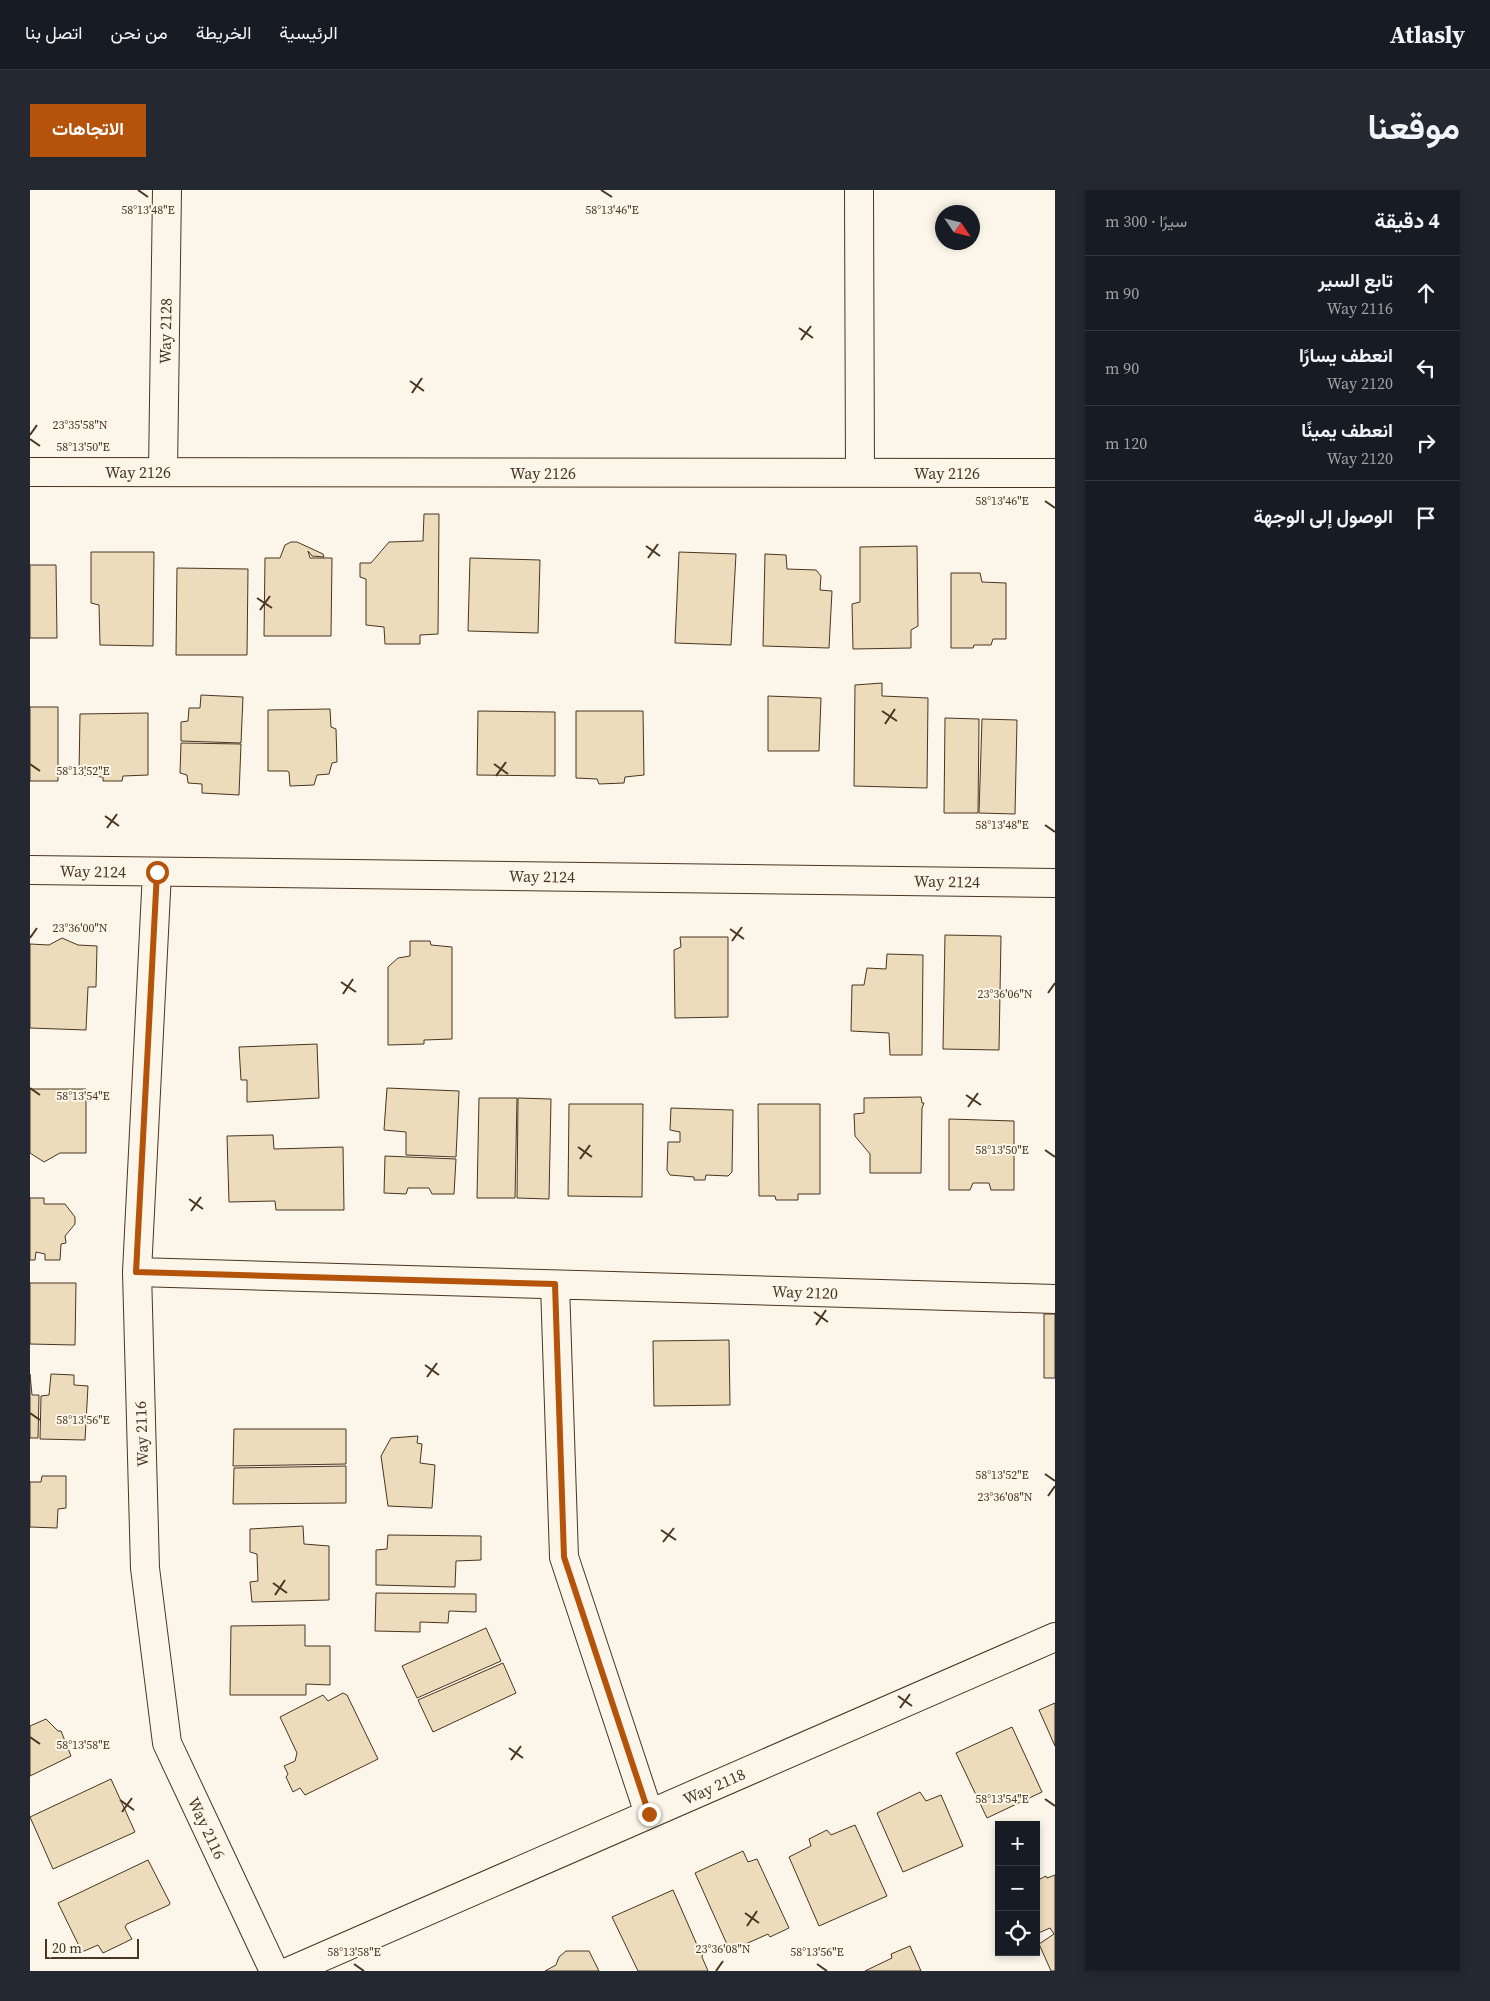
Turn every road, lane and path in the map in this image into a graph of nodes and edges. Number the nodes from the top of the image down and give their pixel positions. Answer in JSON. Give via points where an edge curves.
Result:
{"nodes":[{"id":1,"x":167,"y":190,"type":"edge"},
{"id":2,"x":859,"y":190,"type":"edge"},
{"id":3,"x":30,"y":472,"type":"edge"},
{"id":4,"x":163,"y":472,"type":"junction"},
{"id":5,"x":860,"y":473,"type":"junction"},
{"id":6,"x":1055,"y":473,"type":"edge"},
{"id":7,"x":30,"y":870,"type":"edge"},
{"id":8,"x":157,"y":872,"type":"junction"},
{"id":9,"x":1055,"y":883,"type":"edge"},
{"id":10,"x":136,"y":1272,"type":"junction"},
{"id":11,"x":555,"y":1284,"type":"junction"},
{"id":12,"x":1055,"y":1299,"type":"edge"},
{"id":13,"x":1055,"y":1637,"type":"edge"},
{"id":14,"x":649,"y":1814,"type":"junction"},
{"id":15,"x":274,"y":1971,"type":"edge"},
{"id":16,"x":290,"y":1971,"type":"edge"}],
"edges":[{"from":1,"to":4,"type":"street","name":"Way 2128"},
{"from":2,"to":5,"type":"street"},
{"from":3,"to":4,"type":"street","name":"Way 2126"},
{"from":4,"to":5,"type":"street","name":"Way 2126"},
{"from":5,"to":6,"type":"street","name":"Way 2126"},
{"from":7,"to":8,"type":"street","name":"Way 2124"},
{"from":8,"to":9,"type":"street","name":"Way 2124"},
{"from":8,"to":10,"type":"street","name":"Way 2116"},
{"from":10,"to":11,"type":"street","name":"Way 2120"},
{"from":10,"to":15,"type":"street","name":"Way 2116","via":[[145,1568],[167,1742]]},
{"from":11,"to":12,"type":"street","name":"Way 2120"},
{"from":11,"to":14,"type":"street","via":[[564,1557]]},
{"from":13,"to":14,"type":"street","name":"Way 2118"},
{"from":14,"to":16,"type":"street","name":"Way 2118"}]}
